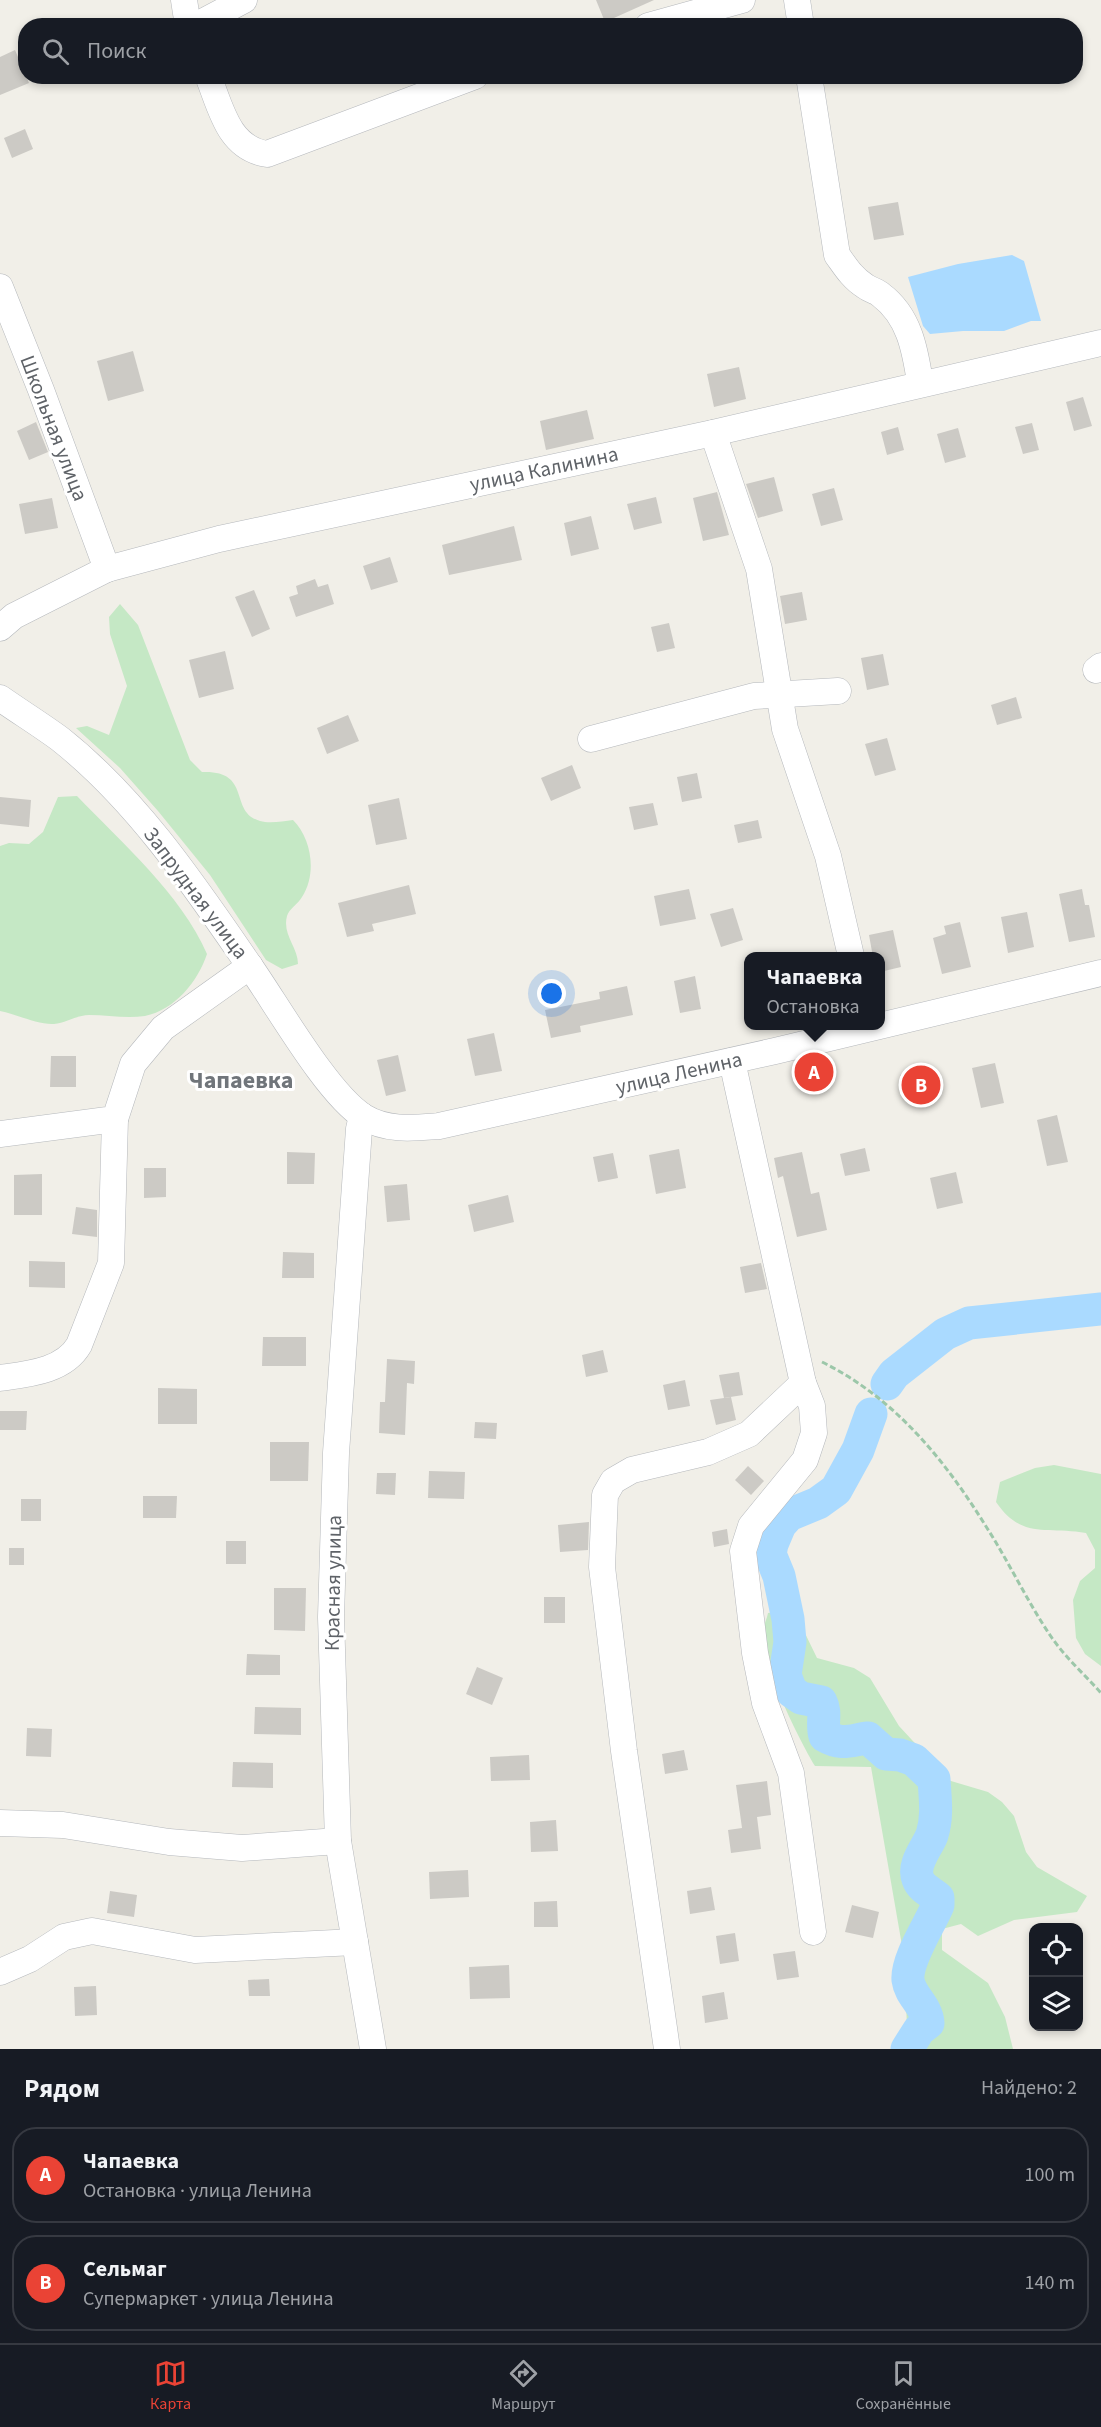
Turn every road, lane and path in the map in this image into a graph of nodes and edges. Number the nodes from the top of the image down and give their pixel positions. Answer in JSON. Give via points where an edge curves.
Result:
{"nodes":[{"id":1,"x":184,"y":0,"type":"edge"},
{"id":2,"x":244,"y":0,"type":"edge"},
{"id":3,"x":742,"y":0,"type":"edge"},
{"id":4,"x":797,"y":0,"type":"edge"},
{"id":5,"x":187,"y":18,"type":"edge"},
{"id":6,"x":210,"y":18,"type":"edge"},
{"id":7,"x":677,"y":18,"type":"edge"},
{"id":8,"x":800,"y":18,"type":"edge"},
{"id":9,"x":211,"y":84,"type":"edge"},
{"id":10,"x":454,"y":84,"type":"edge"},
{"id":11,"x":810,"y":84,"type":"edge"},
{"id":12,"x":0,"y":287,"type":"edge"},
{"id":13,"x":1101,"y":342,"type":"edge"},
{"id":14,"x":920,"y":382,"type":"junction"},
{"id":15,"x":713,"y":433,"type":"junction"},
{"id":16,"x":107,"y":570,"type":"junction"},
{"id":17,"x":0,"y":628,"type":"edge"},
{"id":18,"x":838,"y":692,"type":"dead end"},
{"id":19,"x":778,"y":696,"type":"junction"},
{"id":20,"x":0,"y":698,"type":"edge"},
{"id":21,"x":591,"y":739,"type":"dead end"},
{"id":22,"x":850,"y":952,"type":"edge"},
{"id":23,"x":250,"y":966,"type":"junction"},
{"id":24,"x":1101,"y":973,"type":"edge"},
{"id":25,"x":885,"y":1021,"type":"edge"},
{"id":26,"x":846,"y":1030,"type":"edge"},
{"id":27,"x":732,"y":1061,"type":"junction"},
{"id":28,"x":362,"y":1116,"type":"junction"},
{"id":29,"x":115,"y":1119,"type":"junction"},
{"id":30,"x":0,"y":1134,"type":"edge"},
{"id":31,"x":796,"y":1350,"type":"junction"},
{"id":32,"x":0,"y":1378,"type":"edge"},
{"id":33,"x":803,"y":1383,"type":"junction"},
{"id":34,"x":1101,"y":1693,"type":"edge"},
{"id":35,"x":0,"y":1822,"type":"edge"},
{"id":36,"x":338,"y":1841,"type":"junction"},
{"id":37,"x":813,"y":1932,"type":"dead end"},
{"id":38,"x":355,"y":1942,"type":"junction"},
{"id":39,"x":0,"y":1972,"type":"edge"},
{"id":40,"x":373,"y":2049,"type":"edge"},
{"id":41,"x":667,"y":2049,"type":"edge"}],
"edges":[{"from":1,"to":5,"type":"street"},
{"from":2,"to":6,"type":"street"},
{"from":3,"to":7,"type":"street"},
{"from":4,"to":8,"type":"street"},
{"from":9,"to":10,"type":"street","via":[[231,132],[251,151],[267,154]]},
{"from":11,"to":14,"type":"street","via":[[837,255],[850,273],[881,294],[902,315],[916,352]]},
{"from":12,"to":16,"type":"street","name":"Школьная улица"},
{"from":13,"to":14,"type":"street","name":"улица Калинина"},
{"from":14,"to":15,"type":"street","name":"улица Калинина"},
{"from":15,"to":16,"type":"street","name":"улица Калинина","via":[[219,539]]},
{"from":15,"to":19,"type":"street","via":[[759,568]]},
{"from":16,"to":17,"type":"street","name":"улица Калинина","via":[[14,616]]},
{"from":18,"to":19,"type":"street"},
{"from":19,"to":21,"type":"street","via":[[754,696]]},
{"from":19,"to":22,"type":"street","via":[[785,729],[828,856]]},
{"from":20,"to":23,"type":"street","name":"Запрудная улица","via":[[60,740],[109,785],[159,840]]},
{"from":23,"to":28,"type":"street","name":"Запрудная улица","via":[[324,1074]]},
{"from":23,"to":29,"type":"street","via":[[163,1028],[133,1064]]},
{"from":24,"to":25,"type":"street","name":"улица Ленина"},
{"from":26,"to":27,"type":"street","name":"улица Ленина"},
{"from":27,"to":28,"type":"street","name":"улица Ленина","via":[[439,1126],[381,1125]]},
{"from":27,"to":31,"type":"street"},
{"from":28,"to":36,"type":"street","name":"Красная улица","via":[[336,1453],[331,1617]]},
{"from":29,"to":30,"type":"street"},
{"from":29,"to":32,"type":"street","via":[[111,1263],[79,1345],[61,1365]]},
{"from":31,"to":33,"type":"street"},
{"from":31,"to":34,"type":"path","via":[[843,1373],[903,1418],[941,1460],[988,1528],[1053,1640]]},
{"from":33,"to":37,"type":"street","via":[[812,1406],[814,1433],[805,1460],[751,1526],[743,1551],[765,1703],[791,1773]]},
{"from":33,"to":41,"type":"street","via":[[749,1434],[708,1452],[632,1470],[614,1481],[604,1495],[602,1567]]},
{"from":35,"to":36,"type":"street","via":[[63,1825],[169,1842],[242,1848]]},
{"from":36,"to":38,"type":"street","name":"Красная улица"},
{"from":38,"to":39,"type":"street","via":[[195,1950],[92,1931],[64,1937]]},
{"from":38,"to":40,"type":"street","name":"Красная улица"}]}
